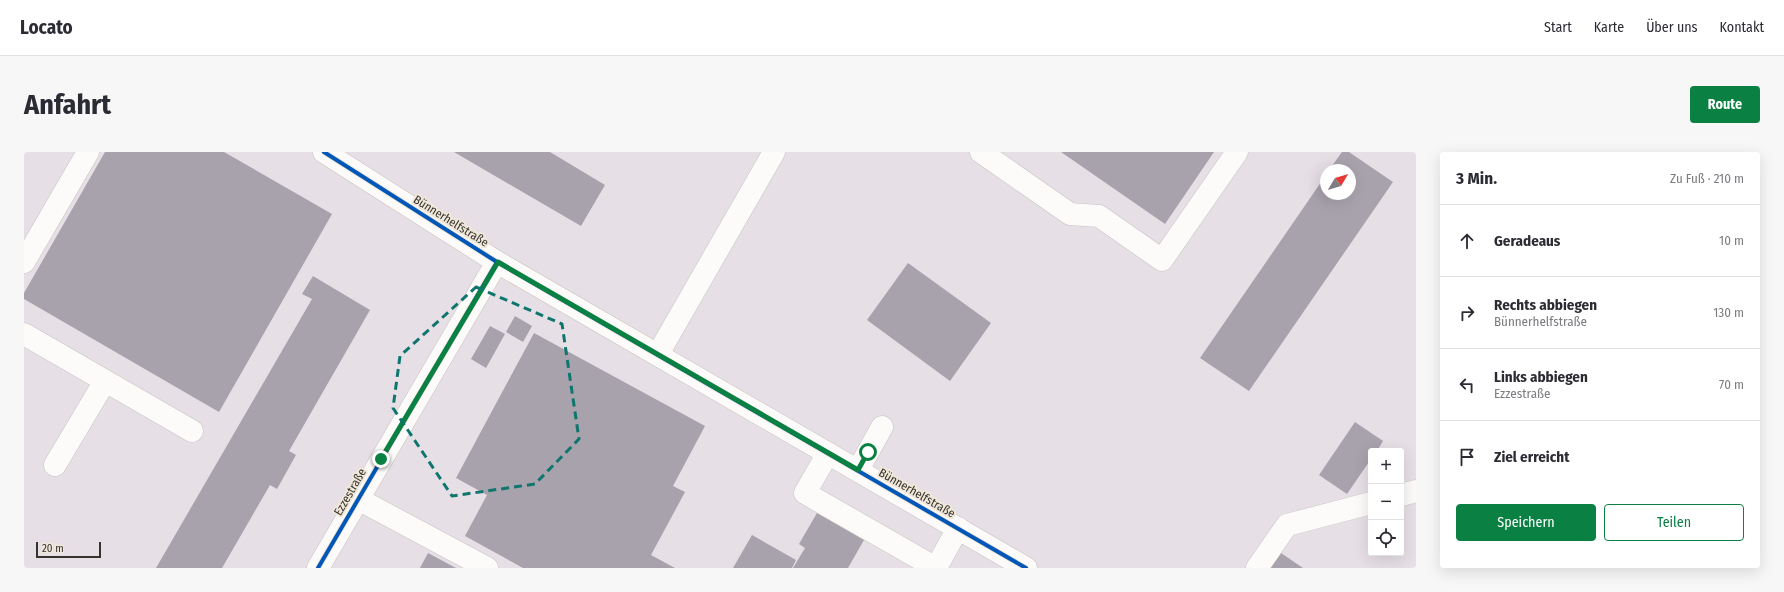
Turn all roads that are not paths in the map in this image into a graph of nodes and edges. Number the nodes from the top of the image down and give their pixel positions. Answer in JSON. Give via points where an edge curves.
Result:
{"nodes":[{"id":1,"x":88,"y":152,"type":"edge"},
{"id":2,"x":324,"y":152,"type":"edge"},
{"id":3,"x":774,"y":152,"type":"edge"},
{"id":4,"x":981,"y":152,"type":"edge"},
{"id":5,"x":1236,"y":152,"type":"edge"},
{"id":6,"x":24,"y":262,"type":"edge"},
{"id":7,"x":498,"y":262,"type":"junction"},
{"id":8,"x":24,"y":334,"type":"edge"},
{"id":9,"x":658,"y":354,"type":"junction"},
{"id":10,"x":105,"y":381,"type":"junction"},
{"id":11,"x":882,"y":427,"type":"dead end"},
{"id":12,"x":192,"y":431,"type":"dead end"},
{"id":13,"x":828,"y":452,"type":"junction"},
{"id":14,"x":55,"y":465,"type":"dead end"},
{"id":15,"x":858,"y":470,"type":"junction"},
{"id":16,"x":1416,"y":491,"type":"edge"},
{"id":17,"x":1404,"y":494,"type":"edge"},
{"id":18,"x":358,"y":499,"type":"junction"},
{"id":19,"x":1368,"y":504,"type":"edge"},
{"id":20,"x":958,"y":528,"type":"junction"},
{"id":21,"x":318,"y":568,"type":"edge"},
{"id":22,"x":487,"y":568,"type":"edge"},
{"id":23,"x":936,"y":568,"type":"edge"},
{"id":24,"x":1026,"y":568,"type":"edge"},
{"id":25,"x":1257,"y":568,"type":"edge"}],
"edges":[{"from":1,"to":6,"type":"street"},
{"from":2,"to":7,"type":"street","name":"Bünnerhelfstraße"},
{"from":3,"to":9,"type":"street"},
{"from":4,"to":5,"type":"street","via":[[1070,214],[1099,216],[1162,260]]},
{"from":7,"to":9,"type":"street","name":"Bünnerhelfstraße"},
{"from":7,"to":18,"type":"street","name":"Ezzestraße"},
{"from":8,"to":10,"type":"street"},
{"from":9,"to":13,"type":"street","name":"Bünnerhelfstraße"},
{"from":10,"to":12,"type":"street"},
{"from":10,"to":14,"type":"street"},
{"from":11,"to":15,"type":"street"},
{"from":13,"to":15,"type":"street","name":"Bünnerhelfstraße"},
{"from":13,"to":23,"type":"street","via":[[805,493]]},
{"from":15,"to":20,"type":"street","name":"Bünnerhelfstraße"},
{"from":16,"to":17,"type":"street"},
{"from":18,"to":21,"type":"street","name":"Ezzestraße"},
{"from":18,"to":22,"type":"street"},
{"from":19,"to":25,"type":"street","via":[[1287,525]]},
{"from":20,"to":23,"type":"street"},
{"from":20,"to":24,"type":"street","name":"Bünnerhelfstraße"}]}
